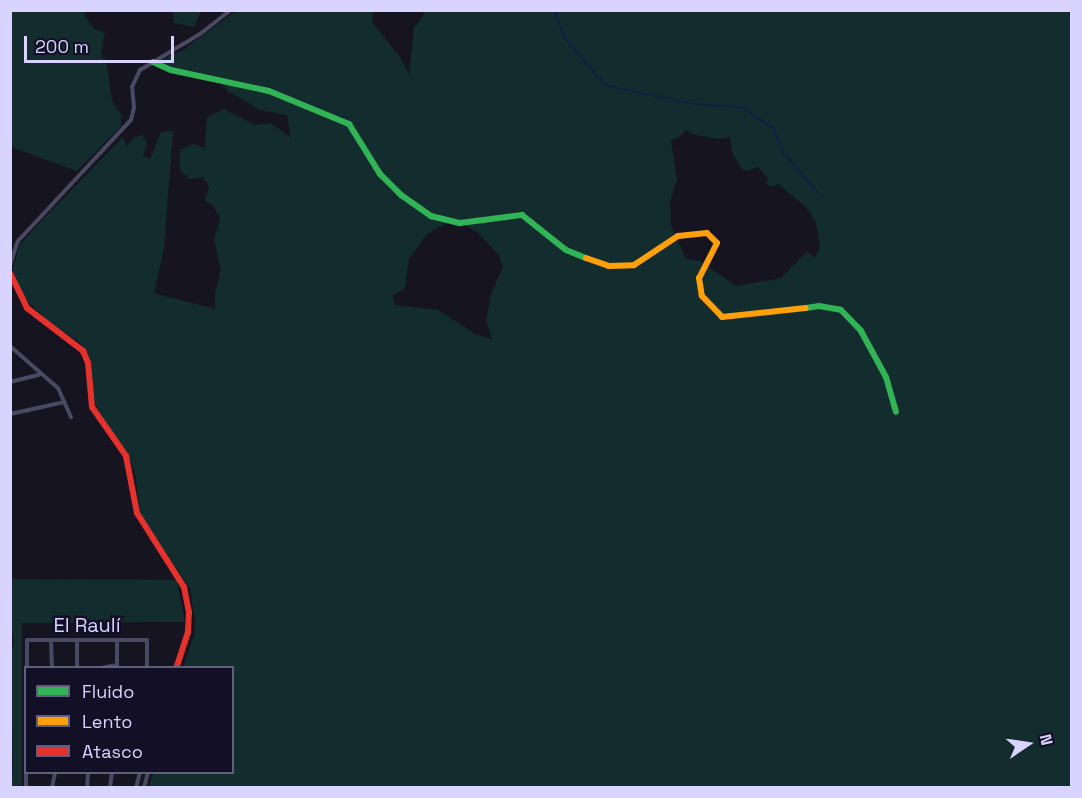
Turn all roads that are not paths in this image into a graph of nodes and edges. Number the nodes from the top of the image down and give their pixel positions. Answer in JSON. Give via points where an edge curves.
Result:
{"nodes":[{"id":1,"x":231,"y":10,"type":"edge"},
{"id":2,"x":153,"y":62,"type":"junction"},
{"id":3,"x":10,"y":265,"type":"edge"},
{"id":4,"x":10,"y":273,"type":"edge"},
{"id":5,"x":10,"y":346,"type":"edge"},
{"id":6,"x":16,"y":352,"type":"junction"},
{"id":7,"x":10,"y":354,"type":"edge"},
{"id":8,"x":40,"y":374,"type":"junction"},
{"id":9,"x":10,"y":382,"type":"edge"},
{"id":10,"x":65,"y":402,"type":"junction"},
{"id":11,"x":896,"y":412,"type":"dead end"},
{"id":12,"x":10,"y":414,"type":"edge"},
{"id":13,"x":71,"y":417,"type":"dead end"},
{"id":14,"x":51,"y":640,"type":"junction"},
{"id":15,"x":77,"y":640,"type":"junction"},
{"id":16,"x":117,"y":640,"type":"junction"},
{"id":17,"x":27,"y":666,"type":"edge"},
{"id":18,"x":52,"y":666,"type":"edge"},
{"id":19,"x":77,"y":666,"type":"edge"},
{"id":20,"x":117,"y":666,"type":"edge"},
{"id":21,"x":147,"y":666,"type":"edge"},
{"id":22,"x":177,"y":666,"type":"edge"}],
"edges":[{"from":1,"to":2,"type":"street"},
{"from":2,"to":3,"type":"street","via":[[144,66],[134,79],[131,120],[18,241]]},
{"from":2,"to":11,"type":"street","via":[[171,70],[269,91],[349,124],[380,174],[431,216],[460,223],[522,215],[566,250],[609,266],[634,265],[678,236],[706,233],[717,243],[699,278],[702,296],[722,317],[819,306],[841,310],[873,349]]},
{"from":4,"to":22,"type":"street","via":[[27,308],[83,351],[88,363],[92,407],[126,456],[138,517],[184,586],[188,632]]},
{"from":5,"to":6,"type":"street"},
{"from":6,"to":7,"type":"street"},
{"from":6,"to":8,"type":"street"},
{"from":8,"to":9,"type":"street"},
{"from":8,"to":10,"type":"street","via":[[58,388]]},
{"from":10,"to":12,"type":"street"},
{"from":10,"to":13,"type":"street"},
{"from":14,"to":15,"type":"street","name":"El Raulí"},
{"from":14,"to":17,"type":"street","name":"El Raulí","via":[[27,640]]},
{"from":14,"to":18,"type":"street"},
{"from":15,"to":16,"type":"street","name":"El Raulí"},
{"from":15,"to":19,"type":"street"},
{"from":16,"to":20,"type":"street"},
{"from":16,"to":21,"type":"street","name":"El Raulí","via":[[147,640]]}]}
